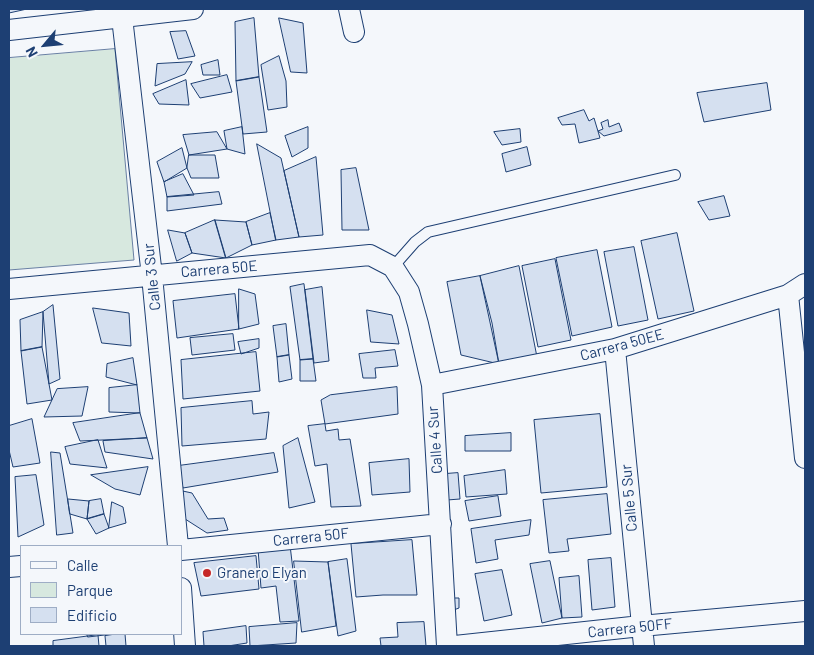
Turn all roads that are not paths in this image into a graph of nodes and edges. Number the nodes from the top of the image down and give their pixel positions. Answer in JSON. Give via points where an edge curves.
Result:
{"nodes":[{"id":1,"x":193,"y":9,"type":"edge"},
{"id":2,"x":349,"y":9,"type":"edge"},
{"id":3,"x":122,"y":13,"type":"edge"},
{"id":4,"x":9,"y":30,"type":"edge"},
{"id":5,"x":354,"y":32,"type":"dead end"},
{"id":6,"x":675,"y":175,"type":"dead end"},
{"id":7,"x":370,"y":255,"type":"joint"},
{"id":8,"x":393,"y":267,"type":"junction"},
{"id":9,"x":152,"y":276,"type":"junction"},
{"id":10,"x":805,"y":284,"type":"edge"},
{"id":11,"x":9,"y":289,"type":"edge"},
{"id":12,"x":788,"y":295,"type":"junction"},
{"id":13,"x":615,"y":349,"type":"junction"},
{"id":14,"x":432,"y":385,"type":"junction"},
{"id":15,"x":805,"y":458,"type":"edge"},
{"id":16,"x":441,"y":524,"type":"junction"},
{"id":17,"x":178,"y":545,"type":"edge"},
{"id":18,"x":182,"y":550,"type":"edge"},
{"id":19,"x":182,"y":602,"type":"edge"},
{"id":20,"x":805,"y":611,"type":"edge"},
{"id":21,"x":642,"y":626,"type":"junction"},
{"id":22,"x":185,"y":646,"type":"edge"},
{"id":23,"x":447,"y":646,"type":"edge"},
{"id":24,"x":455,"y":646,"type":"edge"},
{"id":25,"x":644,"y":646,"type":"edge"}],
"edges":[{"from":1,"to":3,"type":"street"},
{"from":2,"to":5,"type":"street"},
{"from":3,"to":4,"type":"street"},
{"from":3,"to":9,"type":"street","name":"Calle 3 Sur"},
{"from":6,"to":8,"type":"lane","via":[[428,232]]},
{"from":7,"to":8,"type":"street","name":"Calle 4 Sur"},
{"from":7,"to":9,"type":"street","name":"Carrera 50E"},
{"from":8,"to":14,"type":"street","name":"Calle 4 Sur","via":[[409,292]]},
{"from":9,"to":11,"type":"street","name":"Carrera 50E"},
{"from":9,"to":17,"type":"street","name":"Calle 3 Sur"},
{"from":10,"to":12,"type":"street","name":"Carrera 50EE"},
{"from":12,"to":13,"type":"street","name":"Carrera 50EE"},
{"from":12,"to":15,"type":"street"},
{"from":13,"to":14,"type":"street","name":"Carrera 50EE"},
{"from":13,"to":21,"type":"street","name":"Calle 5 Sur"},
{"from":14,"to":16,"type":"street","name":"Calle 4 Sur"},
{"from":16,"to":18,"type":"street","name":"Carrera 50F"},
{"from":16,"to":23,"type":"street","name":"Calle 4 Sur"},
{"from":19,"to":22,"type":"street"},
{"from":20,"to":21,"type":"street","name":"Carrera 50FF"},
{"from":21,"to":24,"type":"street","name":"Carrera 50FF"},
{"from":21,"to":25,"type":"street","name":"Calle 5 Sur"}]}
